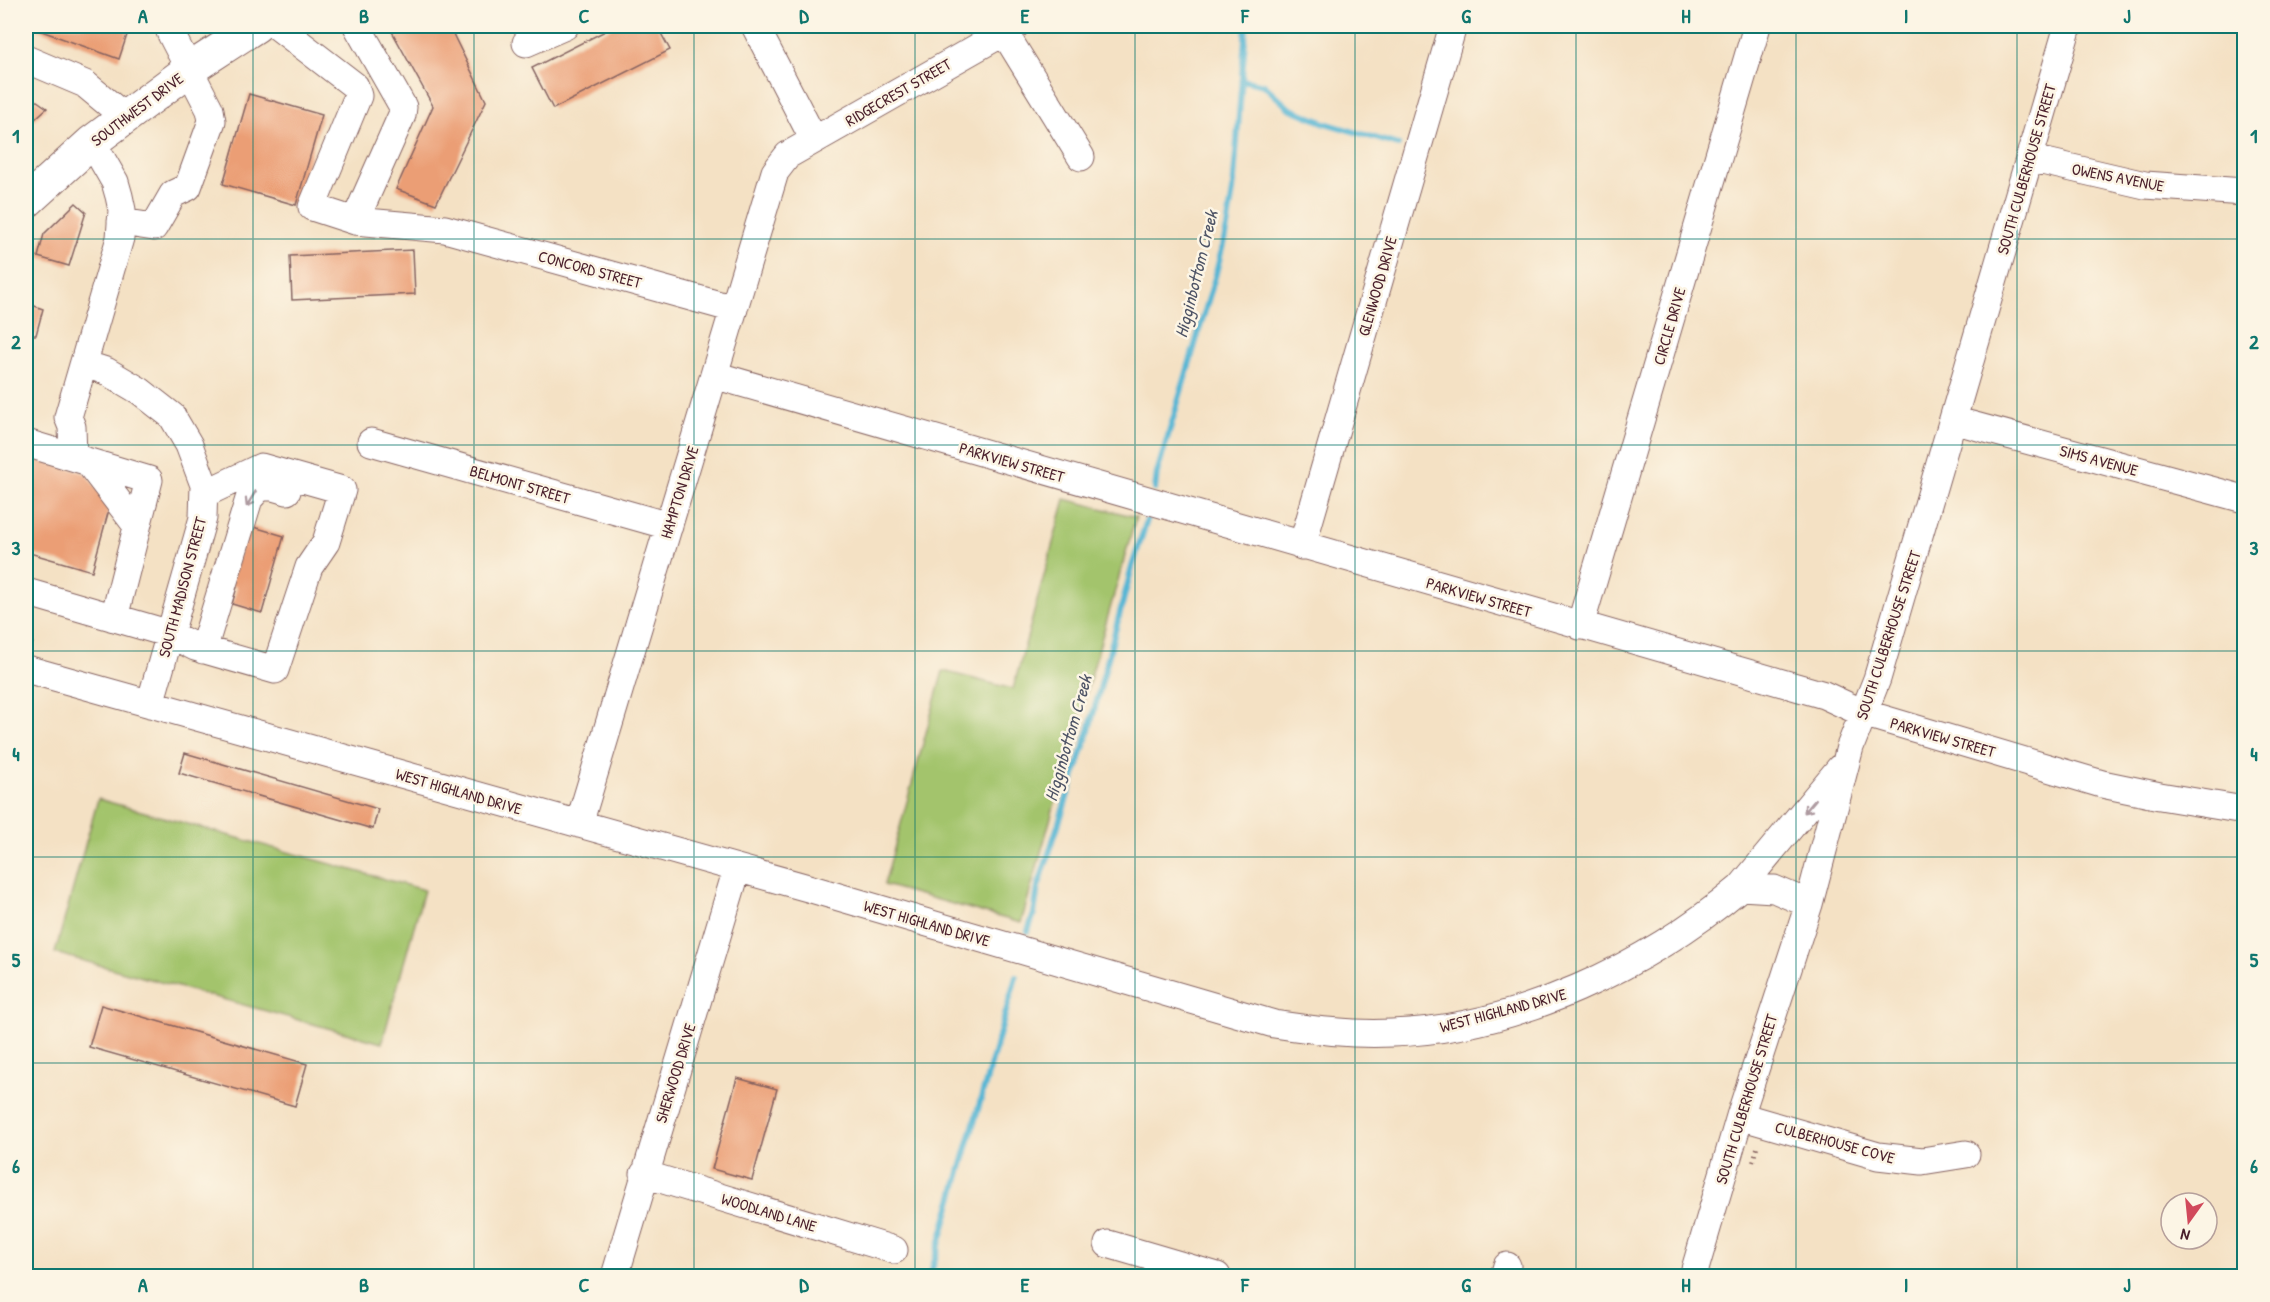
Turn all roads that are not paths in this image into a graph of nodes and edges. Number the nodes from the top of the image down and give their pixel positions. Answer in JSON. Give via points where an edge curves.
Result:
{"nodes":[{"id":1,"x":170,"y":26,"type":"edge"},
{"id":2,"x":255,"y":26,"type":"edge"},
{"id":3,"x":277,"y":26,"type":"edge"},
{"id":4,"x":357,"y":26,"type":"edge"},
{"id":5,"x":565,"y":26,"type":"edge"},
{"id":6,"x":755,"y":26,"type":"edge"},
{"id":7,"x":1453,"y":26,"type":"edge"},
{"id":8,"x":1757,"y":26,"type":"edge"},
{"id":9,"x":2068,"y":26,"type":"edge"},
{"id":10,"x":1010,"y":29,"type":"edge"},
{"id":11,"x":526,"y":43,"type":"dead end"},
{"id":12,"x":26,"y":59,"type":"edge"},
{"id":13,"x":190,"y":69,"type":"junction"},
{"id":14,"x":126,"y":117,"type":"junction"},
{"id":15,"x":814,"y":140,"type":"junction"},
{"id":16,"x":93,"y":142,"type":"junction"},
{"id":17,"x":1081,"y":158,"type":"dead end"},
{"id":18,"x":2029,"y":158,"type":"junction"},
{"id":19,"x":782,"y":161,"type":"joint"},
{"id":20,"x":2244,"y":192,"type":"edge"},
{"id":21,"x":26,"y":202,"type":"edge"},
{"id":22,"x":355,"y":221,"type":"junction"},
{"id":23,"x":122,"y":222,"type":"junction"},
{"id":24,"x":734,"y":309,"type":"junction"},
{"id":25,"x":84,"y":364,"type":"junction"},
{"id":26,"x":714,"y":375,"type":"junction"},
{"id":27,"x":68,"y":417,"type":"junction"},
{"id":28,"x":1953,"y":420,"type":"junction"},
{"id":29,"x":370,"y":442,"type":"dead end"},
{"id":30,"x":34,"y":446,"type":"edge"},
{"id":31,"x":80,"y":460,"type":"junction"},
{"id":32,"x":204,"y":494,"type":"junction"},
{"id":33,"x":2244,"y":499,"type":"edge"},
{"id":34,"x":136,"y":526,"type":"junction"},
{"id":35,"x":669,"y":526,"type":"junction"},
{"id":36,"x":1302,"y":546,"type":"junction"},
{"id":37,"x":309,"y":567,"type":"junction"},
{"id":38,"x":26,"y":592,"type":"edge"},
{"id":39,"x":114,"y":618,"type":"junction"},
{"id":40,"x":1580,"y":626,"type":"junction"},
{"id":41,"x":170,"y":634,"type":"junction"},
{"id":42,"x":203,"y":650,"type":"junction"},
{"id":43,"x":31,"y":657,"type":"edge"},
{"id":44,"x":150,"y":704,"type":"junction"},
{"id":45,"x":1863,"y":713,"type":"junction"},
{"id":46,"x":1846,"y":760,"type":"junction"},
{"id":47,"x":2244,"y":810,"type":"edge"},
{"id":48,"x":579,"y":824,"type":"junction"},
{"id":49,"x":737,"y":869,"type":"junction"},
{"id":50,"x":1741,"y":887,"type":"junction"},
{"id":51,"x":1809,"y":904,"type":"junction"},
{"id":52,"x":1740,"y":1116,"type":"junction"},
{"id":53,"x":1966,"y":1154,"type":"dead end"},
{"id":54,"x":644,"y":1174,"type":"junction"},
{"id":55,"x":1108,"y":1244,"type":"dead end"},
{"id":56,"x":894,"y":1250,"type":"dead end"},
{"id":57,"x":615,"y":1276,"type":"edge"},
{"id":58,"x":1217,"y":1276,"type":"edge"},
{"id":59,"x":1693,"y":1276,"type":"edge"}],
"edges":[{"from":1,"to":13,"type":"street"},
{"from":2,"to":13,"type":"main road","name":"SOUTHWEST DRIVE"},
{"from":3,"to":22,"type":"street","name":"CONCORD STREET","via":[[357,91],[312,207]]},
{"from":4,"to":22,"type":"street","via":[[403,106]]},
{"from":5,"to":11,"type":"street"},
{"from":6,"to":15,"type":"street"},
{"from":7,"to":36,"type":"street","name":"GLENWOOD DRIVE"},
{"from":8,"to":40,"type":"street","name":"CIRCLE DRIVE"},
{"from":9,"to":18,"type":"street","name":"SOUTH CULBERHOUSE STREET"},
{"from":10,"to":15,"type":"street","name":"RIDGECREST STREET"},
{"from":10,"to":17,"type":"street"},
{"from":12,"to":14,"type":"street","via":[[85,84]]},
{"from":13,"to":14,"type":"main road","name":"SOUTHWEST DRIVE"},
{"from":13,"to":23,"type":"street","via":[[212,121],[188,187],[173,194],[154,227]]},
{"from":14,"to":16,"type":"main road","name":"SOUTHWEST DRIVE"},
{"from":15,"to":19,"type":"street","name":"RIDGECREST STREET"},
{"from":16,"to":21,"type":"main road","name":"SOUTHWEST DRIVE"},
{"from":16,"to":23,"type":"street","via":[[115,182]]},
{"from":18,"to":20,"type":"street","name":"OWENS AVENUE","via":[[2145,185]]},
{"from":18,"to":28,"type":"street","name":"SOUTH CULBERHOUSE STREET"},
{"from":19,"to":24,"type":"street","name":"HAMPTON DRIVE","via":[[775,172]]},
{"from":22,"to":24,"type":"street","name":"CONCORD STREET","via":[[446,229]]},
{"from":23,"to":25,"type":"street"},
{"from":24,"to":26,"type":"street","name":"HAMPTON DRIVE"},
{"from":25,"to":27,"type":"street"},
{"from":25,"to":32,"type":"street","name":"SOUTH MADISON STREET","via":[[106,371],[140,391],[172,416],[189,445]]},
{"from":26,"to":35,"type":"street","name":"HAMPTON DRIVE"},
{"from":26,"to":36,"type":"street","name":"PARKVIEW STREET"},
{"from":27,"to":30,"type":"street"},
{"from":27,"to":31,"type":"street"},
{"from":28,"to":33,"type":"street","name":"SIMS AVENUE"},
{"from":28,"to":45,"type":"street","name":"SOUTH CULBERHOUSE STREET","via":[[1877,679]]},
{"from":29,"to":35,"type":"street","name":"BELMONT STREET"},
{"from":30,"to":31,"type":"street"},
{"from":31,"to":34,"type":"street"},
{"from":31,"to":34,"type":"street","via":[[148,480]]},
{"from":32,"to":37,"type":"street","via":[[261,467],[342,490],[326,542]]},
{"from":32,"to":41,"type":"street","name":"SOUTH MADISON STREET","via":[[203,518]]},
{"from":34,"to":39,"type":"street"},
{"from":35,"to":48,"type":"street","name":"HAMPTON DRIVE"},
{"from":36,"to":40,"type":"street","name":"PARKVIEW STREET"},
{"from":37,"to":42,"type":"street","via":[[275,670]]},
{"from":37,"to":42,"type":"street","one_way":true,"via":[[321,507],[316,500],[260,487],[249,499]]},
{"from":38,"to":39,"type":"street"},
{"from":39,"to":41,"type":"street"},
{"from":40,"to":45,"type":"street","name":"PARKVIEW STREET","via":[[1824,695]]},
{"from":41,"to":42,"type":"street"},
{"from":41,"to":44,"type":"street","name":"SOUTH MADISON STREET"},
{"from":43,"to":44,"type":"street","name":"WEST HIGHLAND DRIVE"},
{"from":44,"to":48,"type":"street","name":"WEST HIGHLAND DRIVE"},
{"from":45,"to":46,"type":"street","name":"SOUTH CULBERHOUSE STREET"},
{"from":45,"to":47,"type":"street","name":"PARKVIEW STREET","via":[[2102,784]]},
{"from":46,"to":50,"type":"street","name":"WEST HIGHLAND DRIVE","one_way":true},
{"from":46,"to":51,"type":"street","name":"SOUTH CULBERHOUSE STREET"},
{"from":48,"to":49,"type":"street","name":"WEST HIGHLAND DRIVE"},
{"from":49,"to":50,"type":"street","name":"WEST HIGHLAND DRIVE","via":[[1274,1024],[1363,1033],[1423,1031],[1465,1024],[1564,994],[1647,953],[1691,926]]},
{"from":49,"to":54,"type":"street","name":"SHERWOOD DRIVE"},
{"from":50,"to":51,"type":"street","via":[[1774,889]]},
{"from":51,"to":52,"type":"street","name":"SOUTH CULBERHOUSE STREET"},
{"from":52,"to":53,"type":"street","name":"CULBERHOUSE COVE","via":[[1878,1156],[1935,1160]]},
{"from":52,"to":59,"type":"street","name":"SOUTH CULBERHOUSE STREET"},
{"from":54,"to":56,"type":"street","name":"WOODLAND LANE"},
{"from":54,"to":57,"type":"street","name":"SHERWOOD DRIVE"},
{"from":55,"to":58,"type":"street"}]}
